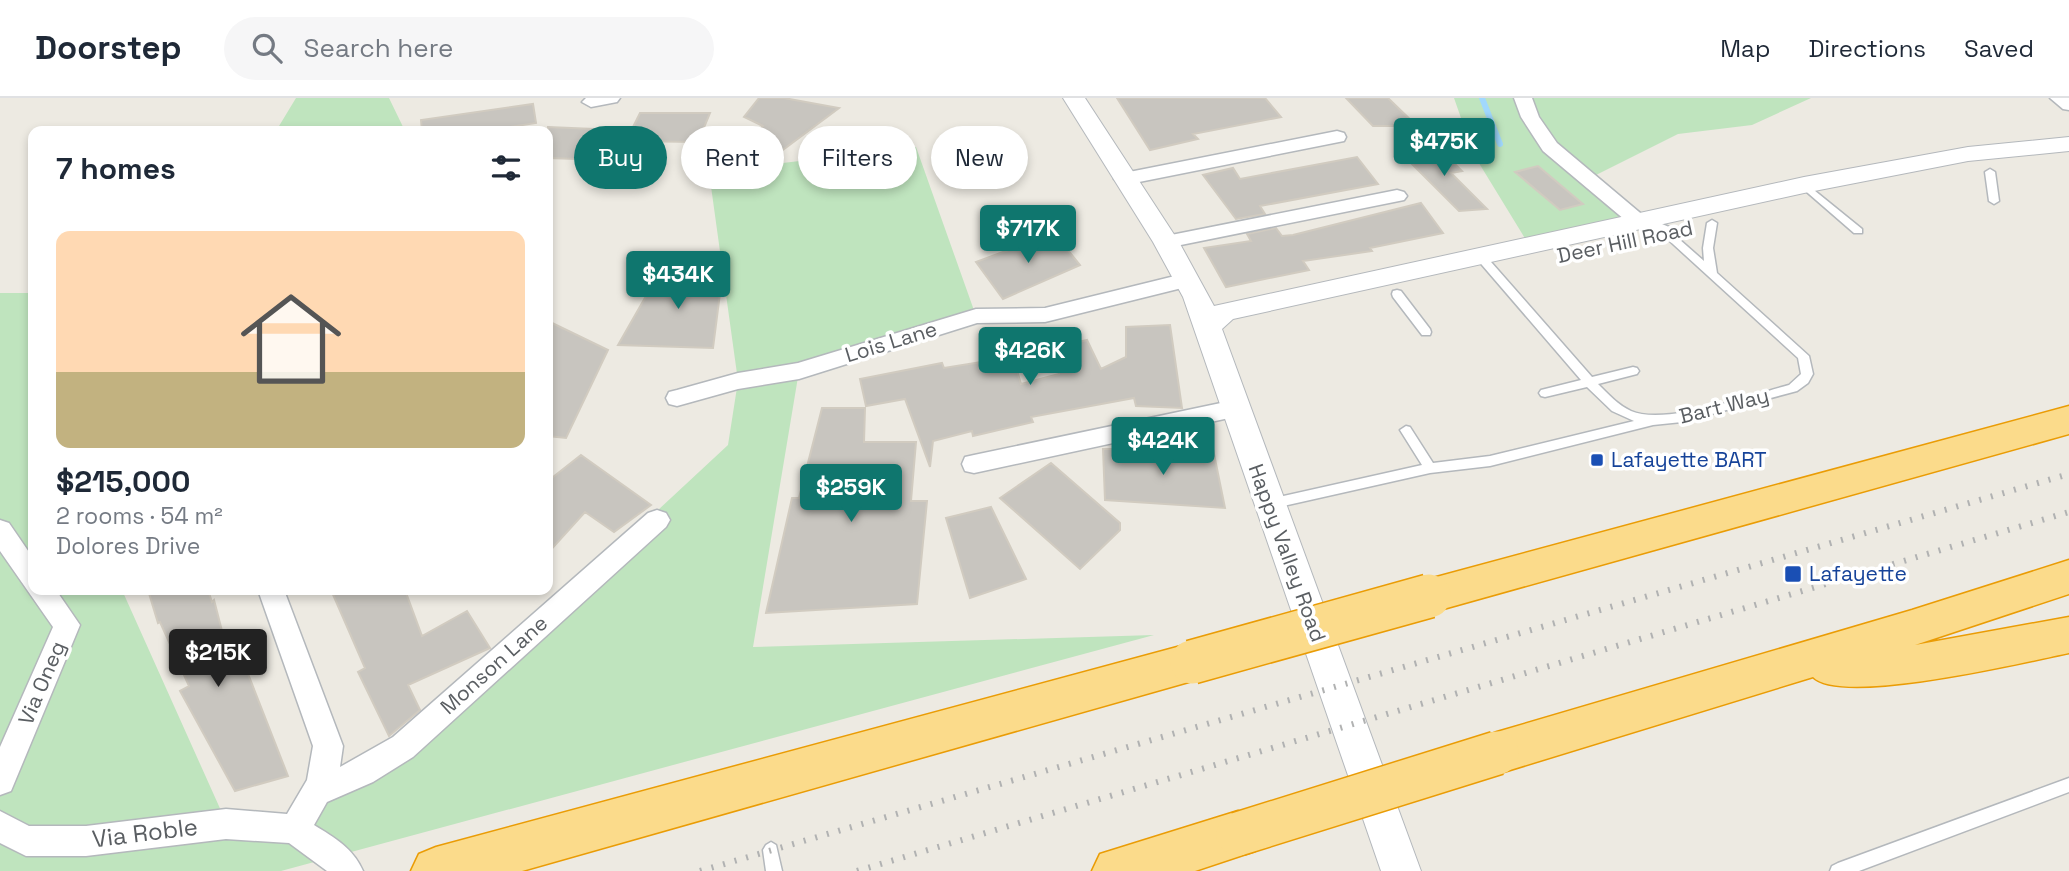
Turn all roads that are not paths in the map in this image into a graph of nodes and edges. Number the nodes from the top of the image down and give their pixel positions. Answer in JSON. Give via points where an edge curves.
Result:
{"nodes":[{"id":1,"x":611,"y":98,"type":"edge"},
{"id":2,"x":1074,"y":98,"type":"edge"},
{"id":3,"x":1523,"y":98,"type":"edge"},
{"id":4,"x":2059,"y":98,"type":"edge"},
{"id":5,"x":591,"y":102,"type":"dead end"},
{"id":6,"x":2069,"y":105,"type":"edge"},
{"id":7,"x":1337,"y":137,"type":"dead end"},
{"id":8,"x":2069,"y":144,"type":"edge"},
{"id":9,"x":2069,"y":164,"type":"edge"},
{"id":10,"x":1990,"y":172,"type":"junction"},
{"id":11,"x":1124,"y":179,"type":"junction"},
{"id":12,"x":1813,"y":192,"type":"junction"},
{"id":13,"x":1397,"y":196,"type":"dead end"},
{"id":14,"x":1994,"y":201,"type":"dead end"},
{"id":15,"x":1631,"y":223,"type":"junction"},
{"id":16,"x":1712,"y":223,"type":"junction"},
{"id":17,"x":1858,"y":231,"type":"dead end"},
{"id":18,"x":1667,"y":234,"type":"junction"},
{"id":19,"x":1166,"y":242,"type":"junction"},
{"id":20,"x":1529,"y":245,"type":"junction"},
{"id":21,"x":1487,"y":263,"type":"junction"},
{"id":22,"x":1713,"y":272,"type":"junction"},
{"id":23,"x":1187,"y":280,"type":"junction"},
{"id":24,"x":1397,"y":294,"type":"junction"},
{"id":25,"x":1251,"y":306,"type":"junction"},
{"id":26,"x":1208,"y":327,"type":"junction"},
{"id":27,"x":1426,"y":332,"type":"dead end"},
{"id":28,"x":1633,"y":371,"type":"dead end"},
{"id":29,"x":1589,"y":382,"type":"junction"},
{"id":30,"x":1545,"y":393,"type":"dead end"},
{"id":31,"x":677,"y":397,"type":"dead end"},
{"id":32,"x":1235,"y":409,"type":"junction"},
{"id":33,"x":2069,"y":420,"type":"edge"},
{"id":34,"x":1653,"y":421,"type":"junction"},
{"id":35,"x":1406,"y":430,"type":"dead end"},
{"id":36,"x":974,"y":464,"type":"dead end"},
{"id":37,"x":1430,"y":468,"type":"junction"},
{"id":38,"x":1269,"y":504,"type":"junction"},
{"id":39,"x":657,"y":520,"type":"dead end"},
{"id":40,"x":0,"y":530,"type":"edge"},
{"id":41,"x":28,"y":572,"type":"edge"},
{"id":42,"x":2069,"y":578,"type":"edge"},
{"id":43,"x":45,"y":595,"type":"edge"},
{"id":44,"x":273,"y":595,"type":"edge"},
{"id":45,"x":2069,"y":635,"type":"edge"},
{"id":46,"x":1779,"y":667,"type":"junction"},
{"id":47,"x":0,"y":781,"type":"edge"},
{"id":48,"x":2069,"y":785,"type":"edge"},
{"id":49,"x":318,"y":791,"type":"junction"},
{"id":50,"x":0,"y":827,"type":"edge"},
{"id":51,"x":294,"y":829,"type":"junction"},
{"id":52,"x":771,"y":850,"type":"dead end"},
{"id":53,"x":347,"y":871,"type":"edge"},
{"id":54,"x":436,"y":871,"type":"edge"},
{"id":55,"x":773,"y":871,"type":"edge"},
{"id":56,"x":1117,"y":871,"type":"edge"},
{"id":57,"x":1401,"y":871,"type":"edge"},
{"id":58,"x":1838,"y":871,"type":"edge"}],
"edges":[{"from":1,"to":5,"type":"street"},
{"from":2,"to":11,"type":"street","name":"Happy Valley Road"},
{"from":3,"to":15,"type":"street","via":[[1550,147]]},
{"from":4,"to":6,"type":"street"},
{"from":7,"to":11,"type":"street"},
{"from":8,"to":12,"type":"street","name":"Deer Hill Road","via":[[1968,154]]},
{"from":9,"to":10,"type":"street","name":"Deer Hill Road"},
{"from":10,"to":12,"type":"street","name":"Deer Hill Road"},
{"from":10,"to":14,"type":"lane"},
{"from":11,"to":19,"type":"street","name":"Happy Valley Road"},
{"from":12,"to":15,"type":"street","name":"Deer Hill Road"},
{"from":12,"to":16,"type":"street","name":"Deer Hill Road"},
{"from":12,"to":17,"type":"lane"},
{"from":13,"to":19,"type":"street"},
{"from":15,"to":18,"type":"street"},
{"from":15,"to":20,"type":"street","name":"Deer Hill Road"},
{"from":16,"to":18,"type":"street","name":"Deer Hill Road"},
{"from":16,"to":22,"type":"lane","via":[[1706,259]]},
{"from":18,"to":21,"type":"street","name":"Deer Hill Road"},
{"from":18,"to":22,"type":"lane","name":"Bart Way"},
{"from":19,"to":23,"type":"street","name":"Happy Valley Road"},
{"from":20,"to":21,"type":"street","name":"Deer Hill Road"},
{"from":20,"to":25,"type":"street","name":"Deer Hill Road"},
{"from":21,"to":24,"type":"street","name":"Deer Hill Road"},
{"from":21,"to":25,"type":"street","name":"Deer Hill Road"},
{"from":21,"to":29,"type":"lane","name":"Bart Way"},
{"from":22,"to":34,"type":"lane","name":"Bart Way","via":[[1803,356],[1807,374],[1793,388],[1682,418]]},
{"from":23,"to":26,"type":"street","name":"Happy Valley Road"},
{"from":23,"to":31,"type":"street","name":"Lois Lane","via":[[1045,315],[976,316],[799,370]]},
{"from":24,"to":26,"type":"street","name":"Deer Hill Road","via":[[1236,331]]},
{"from":24,"to":27,"type":"lane"},
{"from":25,"to":26,"type":"street","name":"Deer Hill Road","via":[[1224,312]]},
{"from":26,"to":32,"type":"street","name":"Happy Valley Road"},
{"from":28,"to":29,"type":"lane"},
{"from":29,"to":30,"type":"lane"},
{"from":29,"to":34,"type":"lane","name":"Bart Way","via":[[1616,408]]},
{"from":32,"to":36,"type":"street"},
{"from":32,"to":38,"type":"street","name":"Happy Valley Road"},
{"from":33,"to":54,"type":"highway","bridge":true},
{"from":34,"to":37,"type":"lane","via":[[1490,461]]},
{"from":35,"to":37,"type":"lane"},
{"from":37,"to":38,"type":"lane"},
{"from":38,"to":57,"type":"street","name":"Happy Valley Road"},
{"from":39,"to":49,"type":"street","name":"Monson Lane","via":[[403,747],[363,772]]},
{"from":40,"to":41,"type":"street"},
{"from":42,"to":46,"type":"highway"},
{"from":43,"to":47,"type":"street","name":"Via Oneg","via":[[66,625]]},
{"from":44,"to":49,"type":"street","via":[[328,746],[328,765]]},
{"from":45,"to":46,"type":"highway","via":[[1910,665]]},
{"from":46,"to":56,"type":"highway","bridge":true},
{"from":48,"to":58,"type":"lane"},
{"from":49,"to":51,"type":"street"},
{"from":50,"to":51,"type":"street","name":"Via Roble","via":[[26,841],[86,841],[226,824]]},
{"from":51,"to":53,"type":"street","via":[[334,855]]},
{"from":52,"to":55,"type":"lane"}]}
